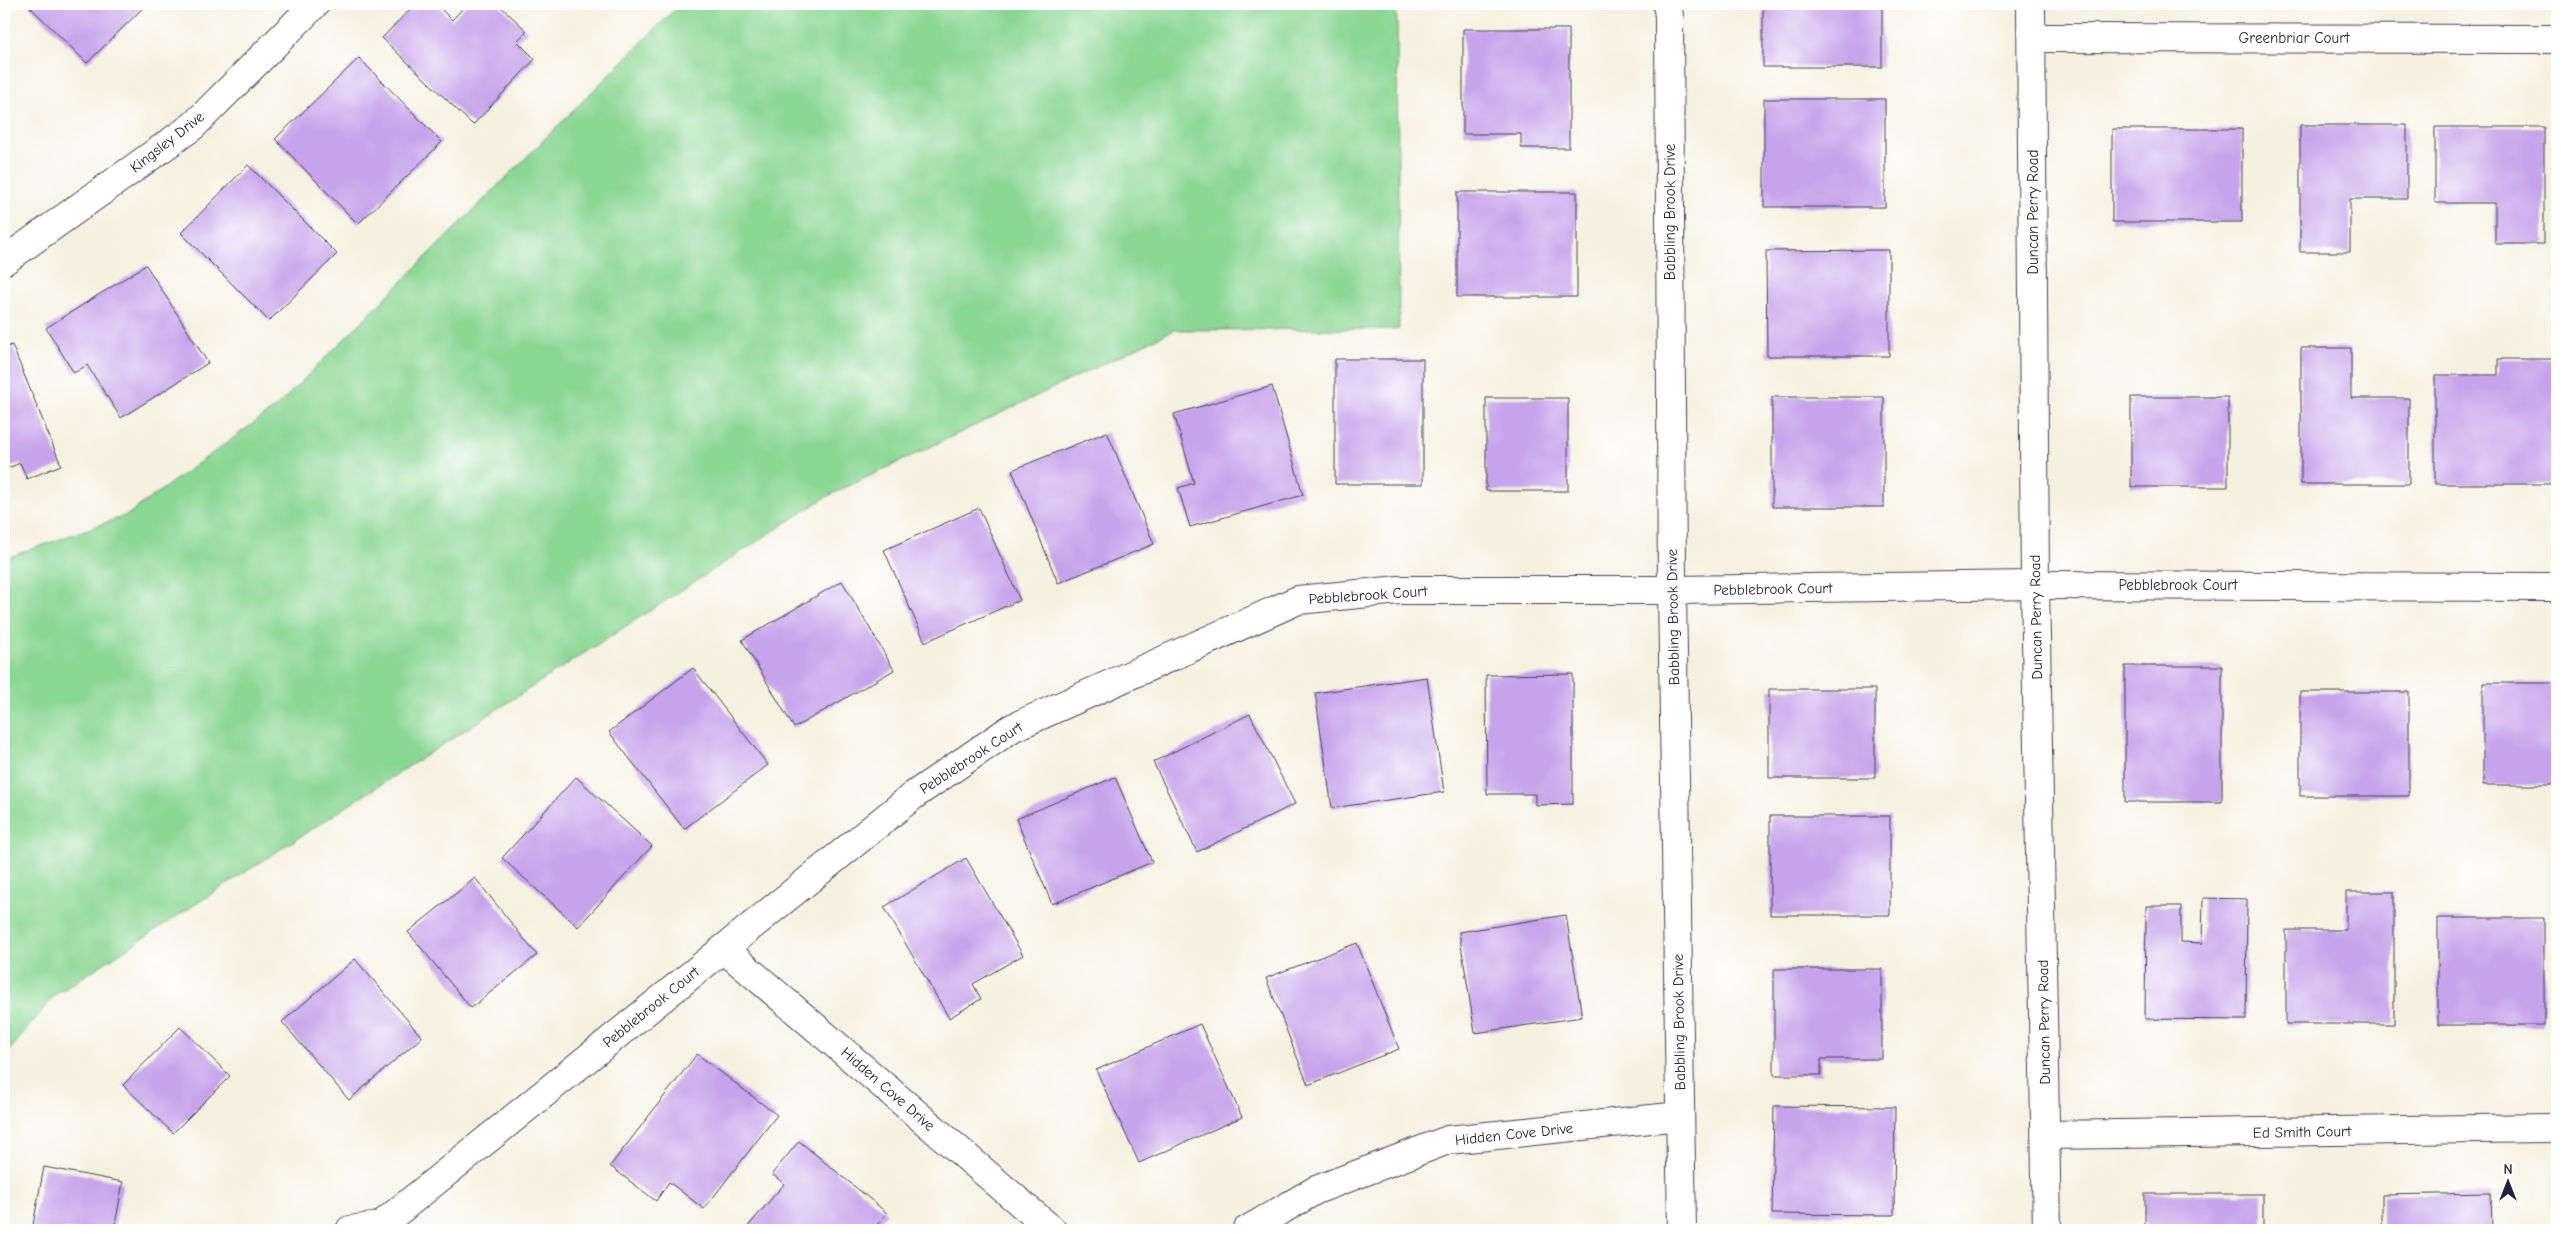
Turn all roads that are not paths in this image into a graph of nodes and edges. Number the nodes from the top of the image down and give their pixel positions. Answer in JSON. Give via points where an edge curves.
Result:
{"nodes":[{"id":1,"x":315,"y":4,"type":"edge"},
{"id":2,"x":1667,"y":4,"type":"edge"},
{"id":3,"x":2032,"y":4,"type":"edge"},
{"id":4,"x":2032,"y":38,"type":"junction"},
{"id":5,"x":2557,"y":39,"type":"edge"},
{"id":6,"x":4,"y":261,"type":"edge"},
{"id":7,"x":2035,"y":585,"type":"junction"},
{"id":8,"x":2557,"y":587,"type":"edge"},
{"id":9,"x":1672,"y":590,"type":"junction"},
{"id":10,"x":724,"y":948,"type":"junction"},
{"id":11,"x":1680,"y":1116,"type":"junction"},
{"id":12,"x":2557,"y":1128,"type":"edge"},
{"id":13,"x":2046,"y":1136,"type":"junction"},
{"id":14,"x":350,"y":1230,"type":"edge"},
{"id":15,"x":1052,"y":1230,"type":"edge"},
{"id":16,"x":1247,"y":1230,"type":"edge"},
{"id":17,"x":1682,"y":1230,"type":"edge"},
{"id":18,"x":2047,"y":1230,"type":"edge"}],
"edges":[{"from":1,"to":6,"type":"street","name":"Kingsley Drive","via":[[193,126]]},
{"from":2,"to":9,"type":"street","name":"Babbling Brook Drive","via":[[1670,26]]},
{"from":3,"to":4,"type":"street","name":"Duncan Perry Road"},
{"from":4,"to":5,"type":"street","name":"Greenbriar Court"},
{"from":4,"to":7,"type":"street","name":"Duncan Perry Road"},
{"from":7,"to":8,"type":"street","name":"Pebblebrook Court"},
{"from":7,"to":9,"type":"street","name":"Pebblebrook Court"},
{"from":7,"to":13,"type":"street","name":"Duncan Perry Road"},
{"from":9,"to":10,"type":"street","name":"Pebblebrook Court","via":[[1399,590],[1298,600],[1012,728],[914,795]]},
{"from":9,"to":11,"type":"street","name":"Babbling Brook Drive"},
{"from":10,"to":14,"type":"street","name":"Pebblebrook Court","via":[[380,1226]]},
{"from":10,"to":15,"type":"street","name":"Hidden Cove Drive"},
{"from":11,"to":16,"type":"street","name":"Hidden Cove Drive","via":[[1448,1140],[1316,1190]]},
{"from":11,"to":17,"type":"street","name":"Babbling Brook Drive"},
{"from":12,"to":13,"type":"street","name":"Ed Smith Court"},
{"from":13,"to":18,"type":"street","name":"Duncan Perry Road"}]}
